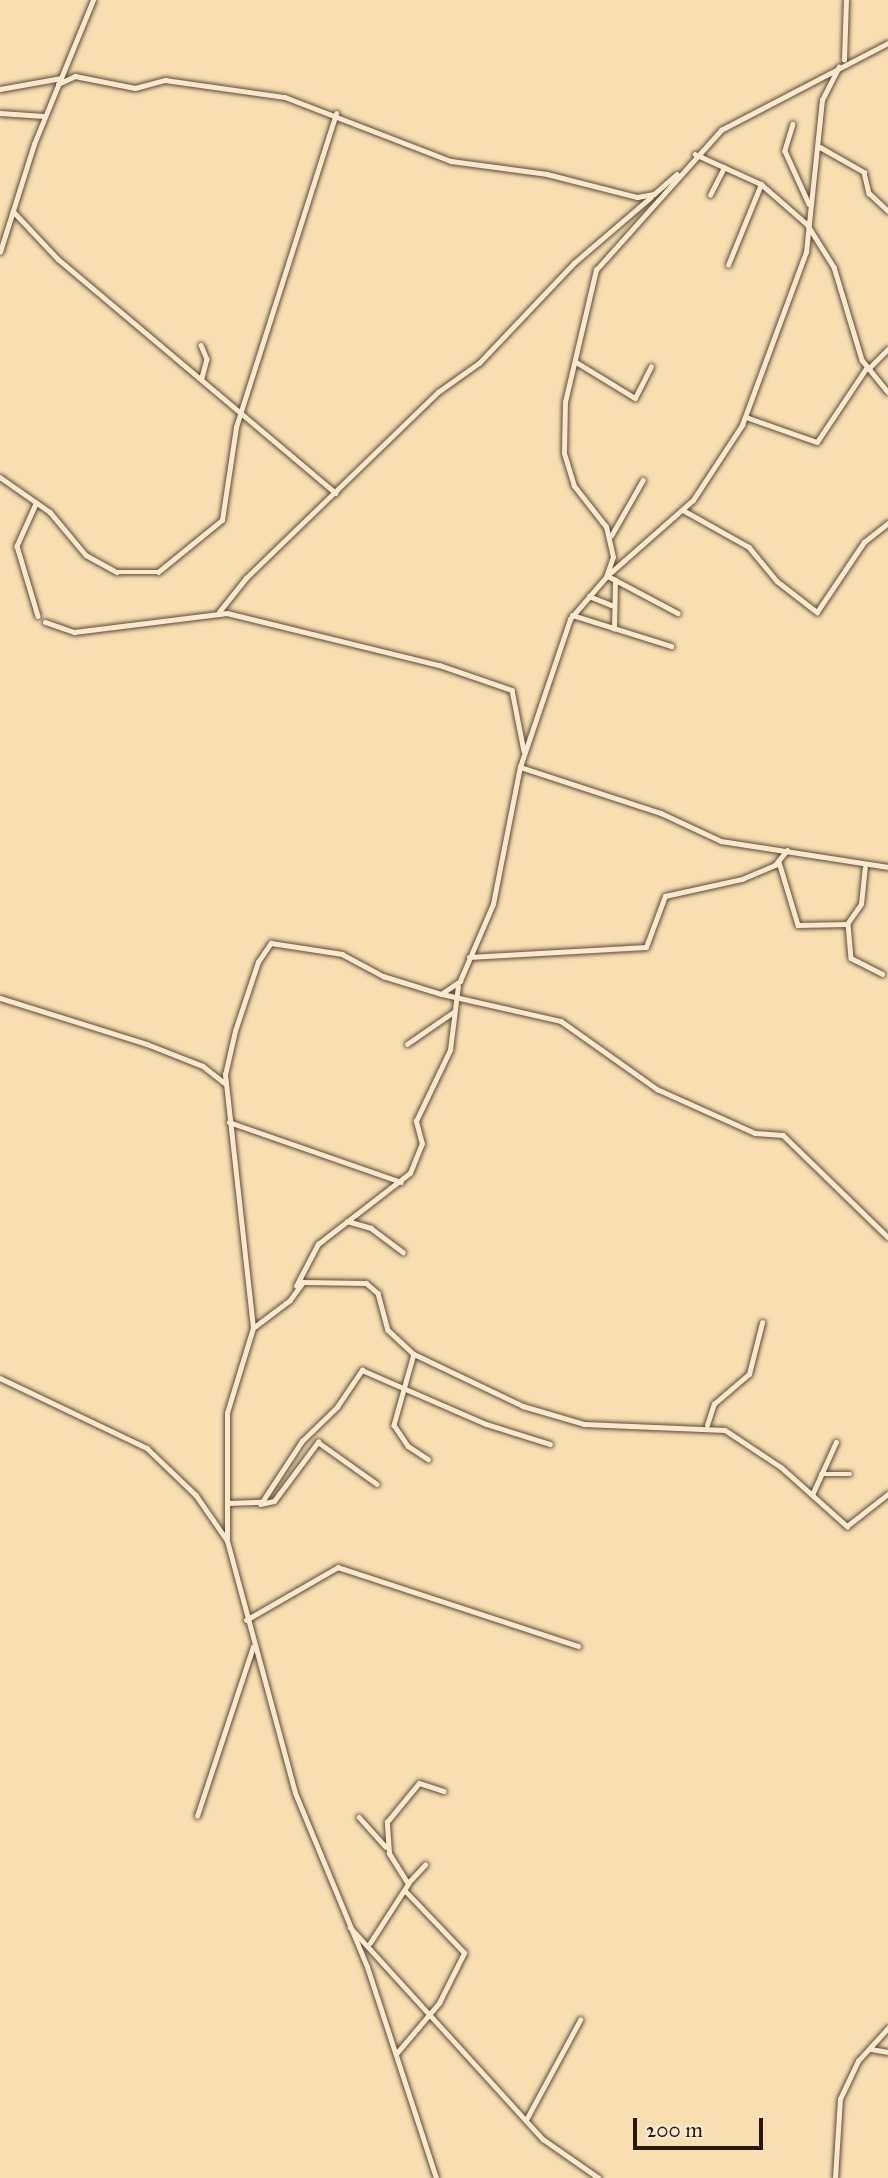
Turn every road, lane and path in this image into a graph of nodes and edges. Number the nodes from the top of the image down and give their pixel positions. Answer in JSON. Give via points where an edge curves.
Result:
{"nodes":[{"id":1,"x":93,"y":0,"type":"edge"},
{"id":2,"x":846,"y":0,"type":"edge"},
{"id":3,"x":888,"y":43,"type":"edge"},
{"id":4,"x":841,"y":64,"type":"junction"},
{"id":5,"x":61,"y":78,"type":"junction"},
{"id":6,"x":58,"y":84,"type":"junction"},
{"id":7,"x":0,"y":89,"type":"edge"},
{"id":8,"x":0,"y":113,"type":"edge"},
{"id":9,"x":335,"y":114,"type":"junction"},
{"id":10,"x":44,"y":116,"type":"junction"},
{"id":11,"x":793,"y":124,"type":"dead end"},
{"id":12,"x":820,"y":147,"type":"junction"},
{"id":13,"x":695,"y":154,"type":"junction"},
{"id":14,"x":724,"y":167,"type":"junction"},
{"id":15,"x":680,"y":172,"type":"junction"},
{"id":16,"x":761,"y":184,"type":"junction"},
{"id":17,"x":654,"y":194,"type":"junction"},
{"id":18,"x":710,"y":195,"type":"dead end"},
{"id":19,"x":809,"y":206,"type":"junction"},
{"id":20,"x":13,"y":211,"type":"junction"},
{"id":21,"x":888,"y":211,"type":"edge"},
{"id":22,"x":807,"y":224,"type":"junction"},
{"id":23,"x":0,"y":252,"type":"edge"},
{"id":24,"x":728,"y":265,"type":"dead end"},
{"id":25,"x":201,"y":345,"type":"dead end"},
{"id":26,"x":888,"y":349,"type":"edge"},
{"id":27,"x":576,"y":362,"type":"junction"},
{"id":28,"x":651,"y":367,"type":"dead end"},
{"id":29,"x":868,"y":368,"type":"junction"},
{"id":30,"x":202,"y":379,"type":"junction"},
{"id":31,"x":888,"y":392,"type":"edge"},
{"id":32,"x":243,"y":414,"type":"junction"},
{"id":33,"x":746,"y":416,"type":"junction"},
{"id":34,"x":0,"y":477,"type":"edge"},
{"id":35,"x":643,"y":480,"type":"dead end"},
{"id":36,"x":336,"y":493,"type":"junction"},
{"id":37,"x":36,"y":504,"type":"junction"},
{"id":38,"x":682,"y":510,"type":"junction"},
{"id":39,"x":888,"y":523,"type":"edge"},
{"id":40,"x":611,"y":537,"type":"junction"},
{"id":41,"x":607,"y":576,"type":"junction"},
{"id":42,"x":615,"y":580,"type":"junction"},
{"id":43,"x":589,"y":596,"type":"junction"},
{"id":44,"x":611,"y":605,"type":"junction"},
{"id":45,"x":219,"y":612,"type":"junction"},
{"id":46,"x":678,"y":613,"type":"dead end"},
{"id":47,"x":572,"y":615,"type":"junction"},
{"id":48,"x":38,"y":616,"type":"dead end"},
{"id":49,"x":45,"y":622,"type":"dead end"},
{"id":50,"x":614,"y":629,"type":"junction"},
{"id":51,"x":671,"y":646,"type":"dead end"},
{"id":52,"x":524,"y":751,"type":"junction"},
{"id":53,"x":520,"y":767,"type":"junction"},
{"id":54,"x":788,"y":849,"type":"junction"},
{"id":55,"x":779,"y":862,"type":"junction"},
{"id":56,"x":888,"y":867,"type":"edge"},
{"id":57,"x":865,"y":868,"type":"junction"},
{"id":58,"x":848,"y":923,"type":"junction"},
{"id":59,"x":469,"y":957,"type":"junction"},
{"id":60,"x":882,"y":974,"type":"dead end"},
{"id":61,"x":458,"y":985,"type":"junction"},
{"id":62,"x":441,"y":994,"type":"junction"},
{"id":63,"x":0,"y":998,"type":"edge"},
{"id":64,"x":453,"y":1000,"type":"junction"},
{"id":65,"x":452,"y":1013,"type":"junction"},
{"id":66,"x":407,"y":1044,"type":"dead end"},
{"id":67,"x":226,"y":1084,"type":"junction"},
{"id":68,"x":229,"y":1122,"type":"junction"},
{"id":69,"x":401,"y":1182,"type":"junction"},
{"id":70,"x":346,"y":1221,"type":"junction"},
{"id":71,"x":888,"y":1237,"type":"edge"},
{"id":72,"x":403,"y":1252,"type":"dead end"},
{"id":73,"x":296,"y":1286,"type":"junction"},
{"id":74,"x":762,"y":1323,"type":"dead end"},
{"id":75,"x":253,"y":1328,"type":"junction"},
{"id":76,"x":414,"y":1354,"type":"junction"},
{"id":77,"x":0,"y":1378,"type":"edge"},
{"id":78,"x":401,"y":1384,"type":"junction"},
{"id":79,"x":707,"y":1425,"type":"junction"},
{"id":80,"x":836,"y":1442,"type":"dead end"},
{"id":81,"x":550,"y":1444,"type":"dead end"},
{"id":82,"x":428,"y":1459,"type":"dead end"},
{"id":83,"x":821,"y":1474,"type":"junction"},
{"id":84,"x":850,"y":1474,"type":"dead end"},
{"id":85,"x":377,"y":1484,"type":"dead end"},
{"id":86,"x":888,"y":1494,"type":"edge"},
{"id":87,"x":811,"y":1495,"type":"junction"},
{"id":88,"x":227,"y":1503,"type":"junction"},
{"id":89,"x":259,"y":1504,"type":"junction"},
{"id":90,"x":228,"y":1541,"type":"junction"},
{"id":91,"x":246,"y":1620,"type":"junction"},
{"id":92,"x":253,"y":1646,"type":"junction"},
{"id":93,"x":578,"y":1646,"type":"dead end"},
{"id":94,"x":444,"y":1791,"type":"dead end"},
{"id":95,"x":197,"y":1816,"type":"dead end"},
{"id":96,"x":359,"y":1817,"type":"dead end"},
{"id":97,"x":387,"y":1848,"type":"junction"},
{"id":98,"x":425,"y":1865,"type":"dead end"},
{"id":99,"x":408,"y":1884,"type":"junction"},
{"id":100,"x":405,"y":1892,"type":"junction"},
{"id":101,"x":349,"y":1926,"type":"junction"},
{"id":102,"x":370,"y":1943,"type":"junction"},
{"id":103,"x":429,"y":2018,"type":"junction"},
{"id":104,"x":580,"y":2020,"type":"dead end"},
{"id":105,"x":888,"y":2028,"type":"edge"},
{"id":106,"x":870,"y":2049,"type":"junction"},
{"id":107,"x":888,"y":2052,"type":"edge"},
{"id":108,"x":395,"y":2054,"type":"junction"},
{"id":109,"x":526,"y":2120,"type":"junction"},
{"id":110,"x":595,"y":2177,"type":"edge"},
{"id":111,"x":436,"y":2178,"type":"edge"},
{"id":112,"x":835,"y":2178,"type":"edge"}],
"edges":[{"from":1,"to":5,"type":"street"},
{"from":2,"to":4,"type":"street","via":[[849,50]]},
{"from":3,"to":4,"type":"street"},
{"from":4,"to":12,"type":"street","via":[[822,100]]},
{"from":4,"to":13,"type":"street","via":[[726,127]]},
{"from":5,"to":6,"type":"street"},
{"from":5,"to":7,"type":"street"},
{"from":6,"to":9,"type":"street","via":[[75,76],[135,88],[165,80],[285,97]]},
{"from":6,"to":10,"type":"street"},
{"from":8,"to":10,"type":"street"},
{"from":9,"to":17,"type":"street","via":[[384,140],[474,167],[540,173],[637,197]]},
{"from":9,"to":32,"type":"street","via":[[312,171]]},
{"from":10,"to":20,"type":"street"},
{"from":11,"to":19,"type":"street","via":[[785,151]]},
{"from":12,"to":19,"type":"street"},
{"from":12,"to":21,"type":"street","via":[[864,172],[869,193]]},
{"from":13,"to":14,"type":"street"},
{"from":13,"to":15,"type":"street"},
{"from":14,"to":16,"type":"street"},
{"from":14,"to":18,"type":"street"},
{"from":15,"to":17,"type":"street"},
{"from":15,"to":27,"type":"street","via":[[601,262]]},
{"from":16,"to":22,"type":"street"},
{"from":16,"to":24,"type":"street"},
{"from":17,"to":36,"type":"street"},
{"from":19,"to":22,"type":"street"},
{"from":20,"to":23,"type":"street"},
{"from":20,"to":30,"type":"street","via":[[50,253]]},
{"from":22,"to":29,"type":"street","via":[[834,267],[848,329]]},
{"from":22,"to":33,"type":"street","via":[[806,252]]},
{"from":25,"to":30,"type":"street","via":[[207,359]]},
{"from":26,"to":29,"type":"street"},
{"from":27,"to":28,"type":"street","via":[[635,398]]},
{"from":27,"to":40,"type":"street","via":[[564,411],[564,462]]},
{"from":29,"to":31,"type":"street"},
{"from":29,"to":33,"type":"street","via":[[817,442]]},
{"from":30,"to":32,"type":"street"},
{"from":32,"to":36,"type":"street"},
{"from":32,"to":37,"type":"street","via":[[226,516],[158,572],[124,573],[100,565]]},
{"from":33,"to":38,"type":"street"},
{"from":34,"to":37,"type":"street"},
{"from":35,"to":40,"type":"street"},
{"from":36,"to":45,"type":"street"},
{"from":37,"to":48,"type":"street","via":[[17,546]]},
{"from":38,"to":39,"type":"street","via":[[749,547],[776,581],[817,612],[864,542]]},
{"from":38,"to":41,"type":"street"},
{"from":40,"to":41,"type":"street"},
{"from":41,"to":42,"type":"street"},
{"from":41,"to":43,"type":"street"},
{"from":42,"to":44,"type":"street"},
{"from":42,"to":46,"type":"street"},
{"from":43,"to":44,"type":"street"},
{"from":43,"to":47,"type":"street"},
{"from":44,"to":50,"type":"street"},
{"from":45,"to":49,"type":"street","via":[[74,632]]},
{"from":45,"to":52,"type":"street","via":[[496,681],[515,697]]},
{"from":47,"to":50,"type":"street"},
{"from":47,"to":52,"type":"street"},
{"from":50,"to":51,"type":"street"},
{"from":52,"to":53,"type":"street"},
{"from":53,"to":54,"type":"street","via":[[661,813],[715,839]]},
{"from":53,"to":59,"type":"street","via":[[493,904]]},
{"from":54,"to":55,"type":"street"},
{"from":54,"to":57,"type":"street"},
{"from":55,"to":58,"type":"street","via":[[796,924]]},
{"from":55,"to":59,"type":"street","via":[[734,881],[666,895],[646,947]]},
{"from":56,"to":57,"type":"street"},
{"from":57,"to":58,"type":"street","via":[[861,904]]},
{"from":58,"to":60,"type":"street","via":[[850,958]]},
{"from":59,"to":61,"type":"street"},
{"from":61,"to":62,"type":"street"},
{"from":61,"to":64,"type":"street"},
{"from":62,"to":64,"type":"street"},
{"from":62,"to":67,"type":"street","via":[[383,976],[342,954],[269,944],[235,1031]]},
{"from":63,"to":67,"type":"street","via":[[147,1044],[203,1066]]},
{"from":64,"to":65,"type":"street"},
{"from":64,"to":71,"type":"street","via":[[566,1023],[657,1089],[755,1133],[783,1135]]},
{"from":65,"to":66,"type":"street"},
{"from":65,"to":69,"type":"street","via":[[450,1053],[416,1124],[422,1144]]},
{"from":67,"to":68,"type":"street"},
{"from":68,"to":69,"type":"street"},
{"from":68,"to":75,"type":"street"},
{"from":69,"to":70,"type":"street"},
{"from":70,"to":72,"type":"street","via":[[371,1228]]},
{"from":70,"to":73,"type":"street","via":[[309,1254]]},
{"from":73,"to":75,"type":"street","via":[[290,1300]]},
{"from":73,"to":76,"type":"street","via":[[341,1278],[369,1284],[378,1293],[387,1328]]},
{"from":74,"to":79,"type":"street","via":[[749,1374],[715,1404]]},
{"from":75,"to":88,"type":"street","via":[[229,1400]]},
{"from":76,"to":78,"type":"street"},
{"from":76,"to":79,"type":"street","via":[[568,1421]]},
{"from":77,"to":90,"type":"street","via":[[148,1448],[196,1495]]},
{"from":78,"to":81,"type":"street","via":[[486,1424]]},
{"from":78,"to":82,"type":"street","via":[[395,1431]]},
{"from":78,"to":89,"type":"street","via":[[360,1370]]},
{"from":79,"to":87,"type":"street","via":[[752,1445]]},
{"from":80,"to":83,"type":"street"},
{"from":83,"to":84,"type":"street"},
{"from":83,"to":87,"type":"street"},
{"from":85,"to":89,"type":"street","via":[[318,1442],[274,1501]]},
{"from":86,"to":87,"type":"street","via":[[847,1526]]},
{"from":88,"to":89,"type":"street"},
{"from":88,"to":90,"type":"street"},
{"from":90,"to":91,"type":"street"},
{"from":91,"to":92,"type":"street"},
{"from":91,"to":93,"type":"street","via":[[338,1567]]},
{"from":92,"to":95,"type":"street"},
{"from":92,"to":101,"type":"street","via":[[295,1793]]},
{"from":94,"to":97,"type":"street","via":[[425,1781],[414,1786],[387,1822]]},
{"from":96,"to":97,"type":"street"},
{"from":97,"to":99,"type":"street"},
{"from":98,"to":99,"type":"street"},
{"from":99,"to":100,"type":"street"},
{"from":100,"to":102,"type":"street"},
{"from":100,"to":103,"type":"street","via":[[464,1953]]},
{"from":101,"to":102,"type":"street"},
{"from":101,"to":108,"type":"street"},
{"from":102,"to":103,"type":"street"},
{"from":103,"to":108,"type":"street"},
{"from":103,"to":109,"type":"street"},
{"from":104,"to":109,"type":"street"},
{"from":105,"to":106,"type":"street"},
{"from":106,"to":107,"type":"street"},
{"from":106,"to":112,"type":"street","via":[[840,2099]]},
{"from":108,"to":111,"type":"street"},
{"from":109,"to":110,"type":"street","via":[[548,2144]]}]}
